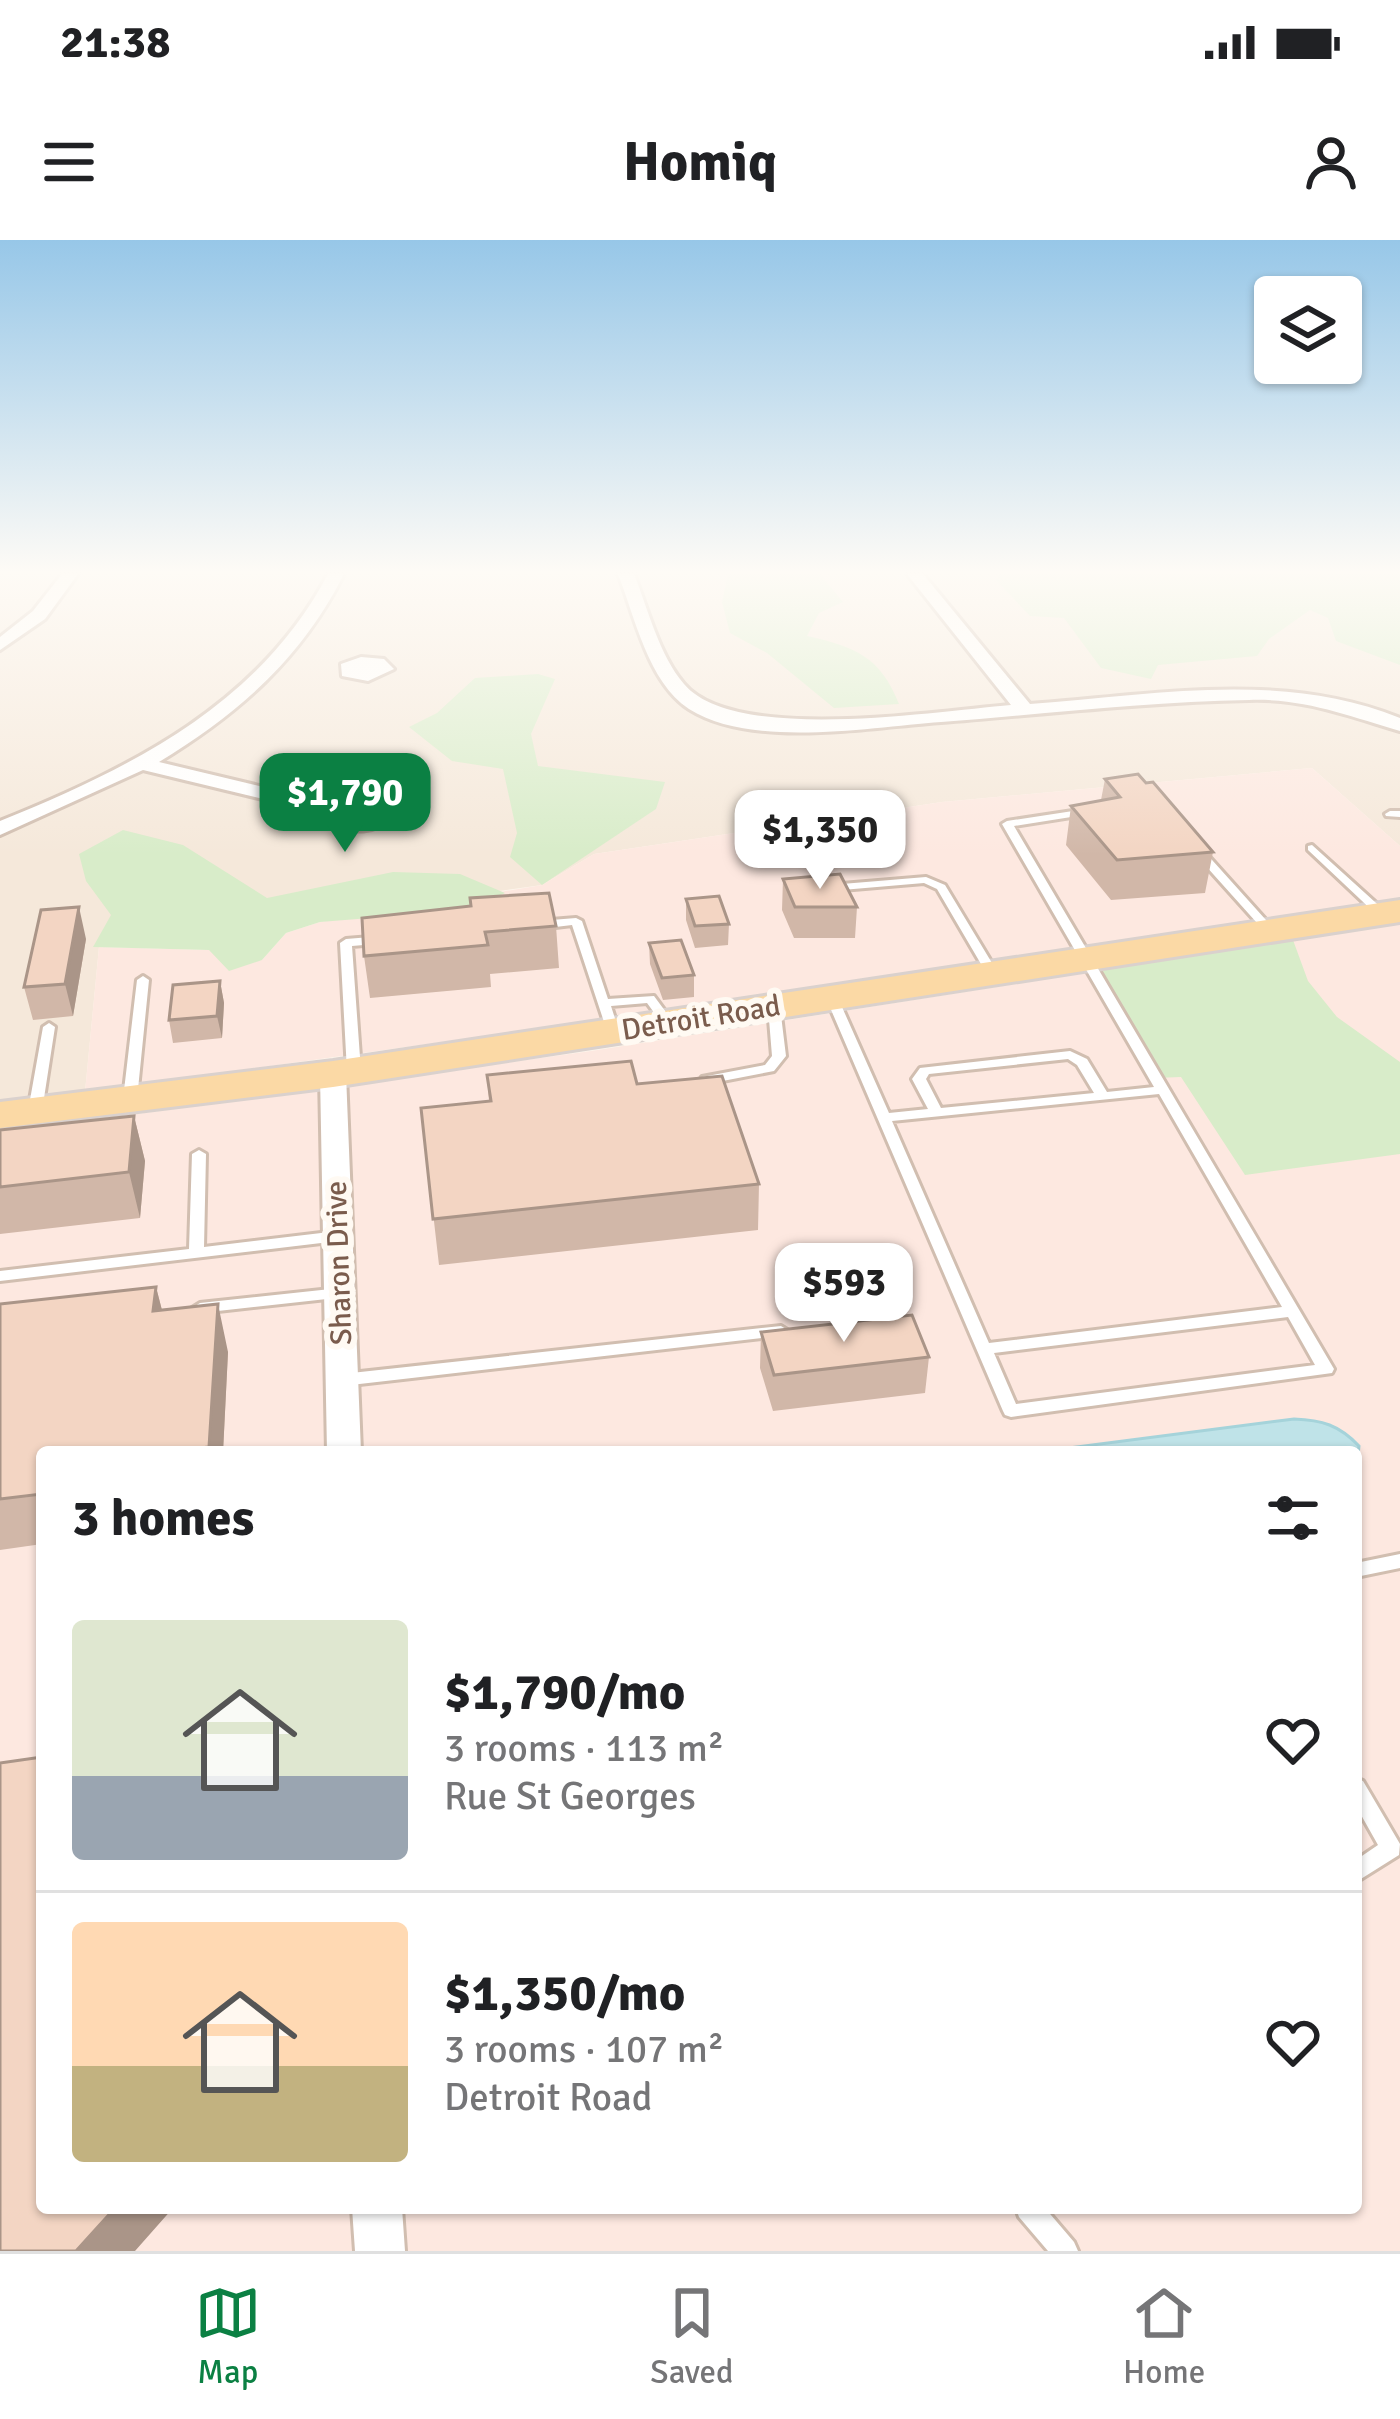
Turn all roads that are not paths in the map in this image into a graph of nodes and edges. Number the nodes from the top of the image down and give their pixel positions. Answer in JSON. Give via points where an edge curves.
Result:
{"nodes":[{"id":1,"x":291,"y":668,"type":"edge"},
{"id":2,"x":665,"y":668,"type":"edge"},
{"id":3,"x":991,"y":668,"type":"edge"},
{"id":4,"x":1024,"y":709,"type":"junction"},
{"id":5,"x":1400,"y":724,"type":"edge"},
{"id":6,"x":137,"y":763,"type":"junction"},
{"id":7,"x":1112,"y":808,"type":"edge"},
{"id":8,"x":343,"y":812,"type":"dead end"},
{"id":9,"x":0,"y":829,"type":"edge"},
{"id":10,"x":1184,"y":835,"type":"edge"},
{"id":11,"x":1312,"y":848,"type":"dead end"},
{"id":12,"x":819,"y":889,"type":"edge"},
{"id":13,"x":1391,"y":912,"type":"edge"},
{"id":14,"x":530,"y":926,"type":"edge"},
{"id":15,"x":1270,"y":931,"type":"junction"},
{"id":16,"x":392,"y":939,"type":"edge"},
{"id":17,"x":1085,"y":959,"type":"junction"},
{"id":18,"x":992,"y":973,"type":"junction"},
{"id":19,"x":143,"y":980,"type":"dead end"},
{"id":20,"x":832,"y":998,"type":"junction"},
{"id":21,"x":774,"y":1007,"type":"junction"},
{"id":22,"x":608,"y":1017,"type":"junction"},
{"id":23,"x":49,"y":1027,"type":"dead end"},
{"id":24,"x":344,"y":1073,"type":"junction"},
{"id":25,"x":699,"y":1081,"type":"edge"},
{"id":26,"x":1162,"y":1090,"type":"junction"},
{"id":27,"x":1102,"y":1096,"type":"junction"},
{"id":28,"x":130,"y":1099,"type":"junction"},
{"id":29,"x":936,"y":1112,"type":"junction"},
{"id":30,"x":17,"y":1113,"type":"edge"},
{"id":31,"x":884,"y":1118,"type":"junction"},
{"id":32,"x":199,"y":1154,"type":"dead end"},
{"id":33,"x":338,"y":1236,"type":"junction"},
{"id":34,"x":196,"y":1253,"type":"junction"},
{"id":35,"x":0,"y":1276,"type":"edge"},
{"id":36,"x":340,"y":1293,"type":"junction"},
{"id":37,"x":185,"y":1309,"type":"edge"},
{"id":38,"x":1292,"y":1311,"type":"junction"},
{"id":39,"x":792,"y":1330,"type":"edge"},
{"id":40,"x":984,"y":1348,"type":"junction"},
{"id":41,"x":342,"y":1380,"type":"junction"},
{"id":42,"x":344,"y":1446,"type":"edge"},
{"id":43,"x":1400,"y":1561,"type":"edge"},
{"id":44,"x":1362,"y":1569,"type":"edge"},
{"id":45,"x":1362,"y":1798,"type":"edge"},
{"id":46,"x":1362,"y":1868,"type":"edge"},
{"id":47,"x":377,"y":2214,"type":"edge"},
{"id":48,"x":1033,"y":2214,"type":"edge"},
{"id":49,"x":380,"y":2251,"type":"edge"},
{"id":50,"x":1065,"y":2251,"type":"edge"}],
"edges":[{"from":1,"to":6,"type":"street"},
{"from":2,"to":4,"type":"street","via":[[675,691],[698,710],[743,724]]},
{"from":3,"to":4,"type":"street"},
{"from":4,"to":5,"type":"street","via":[[1299,695]]},
{"from":6,"to":8,"type":"street"},
{"from":6,"to":9,"type":"street"},
{"from":7,"to":17,"type":"lane","via":[[1007,824]]},
{"from":10,"to":15,"type":"lane"},
{"from":11,"to":13,"type":"lane"},
{"from":12,"to":18,"type":"lane","via":[[926,880],[941,887]]},
{"from":13,"to":15,"type":"main road","name":"Detroit Road"},
{"from":14,"to":22,"type":"lane","via":[[576,921]]},
{"from":15,"to":17,"type":"main road","name":"Detroit Road"},
{"from":16,"to":24,"type":"lane","via":[[346,943]]},
{"from":17,"to":18,"type":"main road","name":"Detroit Road"},
{"from":17,"to":26,"type":"lane"},
{"from":18,"to":20,"type":"main road","name":"Detroit Road"},
{"from":19,"to":28,"type":"lane"},
{"from":20,"to":21,"type":"main road","name":"Detroit Road"},
{"from":20,"to":31,"type":"lane"},
{"from":21,"to":22,"type":"main road","name":"Detroit Road","via":[[668,1023]]},
{"from":21,"to":25,"type":"lane","via":[[779,1056],[769,1068]]},
{"from":22,"to":24,"type":"main road","name":"Detroit Road"},
{"from":23,"to":30,"type":"lane"},
{"from":24,"to":28,"type":"main road","name":"Detroit Road"},
{"from":24,"to":33,"type":"street","name":"Sharon Drive"},
{"from":26,"to":27,"type":"lane"},
{"from":26,"to":38,"type":"lane"},
{"from":27,"to":29,"type":"lane"},
{"from":27,"to":29,"type":"lane","via":[[1070,1055],[925,1071],[919,1078]]},
{"from":28,"to":30,"type":"main road","name":"Detroit Road"},
{"from":29,"to":31,"type":"lane"},
{"from":31,"to":40,"type":"lane"},
{"from":32,"to":34,"type":"lane"},
{"from":33,"to":34,"type":"lane"},
{"from":33,"to":36,"type":"street","name":"Sharon Drive"},
{"from":34,"to":35,"type":"lane"},
{"from":36,"to":37,"type":"lane"},
{"from":36,"to":41,"type":"street","name":"Sharon Drive"},
{"from":38,"to":40,"type":"lane"},
{"from":38,"to":40,"type":"lane","via":[[1326,1370],[1011,1411]]},
{"from":39,"to":41,"type":"lane"},
{"from":41,"to":42,"type":"street","name":"Sharon Drive"},
{"from":43,"to":44,"type":"lane"},
{"from":45,"to":46,"type":"lane","via":[[1390,1848]]},
{"from":47,"to":49,"type":"street"},
{"from":48,"to":50,"type":"lane"}]}
